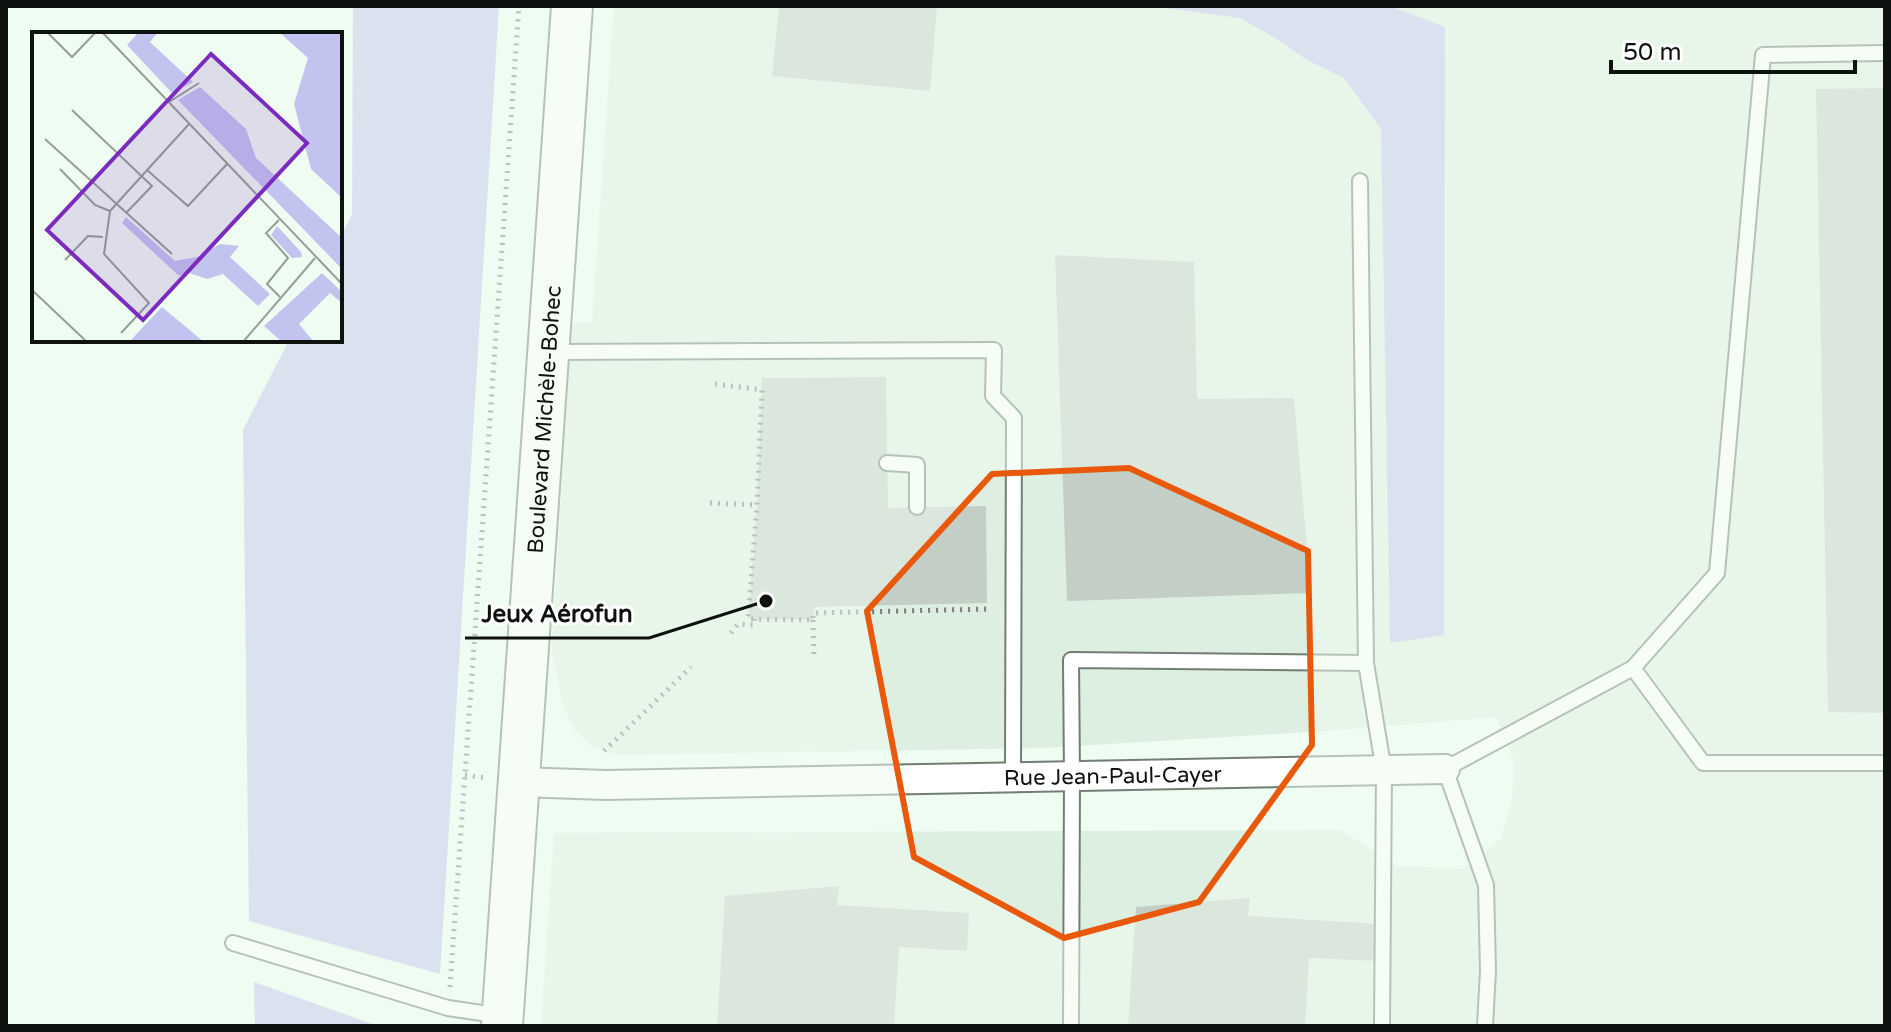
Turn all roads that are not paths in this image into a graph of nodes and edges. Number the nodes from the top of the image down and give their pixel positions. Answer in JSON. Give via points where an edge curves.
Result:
{"nodes":[{"id":1,"x":572,"y":6,"type":"edge"},
{"id":2,"x":1885,"y":53,"type":"edge"},
{"id":3,"x":1360,"y":181,"type":"dead end"},
{"id":4,"x":548,"y":352,"type":"junction"},
{"id":5,"x":887,"y":463,"type":"dead end"},
{"id":6,"x":917,"y":507,"type":"dead end"},
{"id":7,"x":1366,"y":663,"type":"junction"},
{"id":8,"x":1633,"y":668,"type":"junction"},
{"id":9,"x":1885,"y":763,"type":"edge"},
{"id":10,"x":1445,"y":769,"type":"junction"},
{"id":11,"x":1384,"y":771,"type":"junction"},
{"id":12,"x":1072,"y":776,"type":"junction"},
{"id":13,"x":1013,"y":777,"type":"junction"},
{"id":14,"x":500,"y":780,"type":"junction"},
{"id":15,"x":233,"y":943,"type":"dead end"},
{"id":16,"x":502,"y":1021,"type":"edge"},
{"id":17,"x":1071,"y":1026,"type":"edge"},
{"id":18,"x":1382,"y":1026,"type":"edge"},
{"id":19,"x":1485,"y":1026,"type":"edge"}],
"edges":[{"from":1,"to":4,"type":"street","name":"Boulevard Michèle-Bohec"},
{"from":2,"to":8,"type":"lane","via":[[1763,55],[1717,573]]},
{"from":3,"to":7,"type":"lane"},
{"from":4,"to":13,"type":"lane","via":[[994,350],[993,396],[1014,418]]},
{"from":4,"to":14,"type":"street","name":"Boulevard Michèle-Bohec"},
{"from":5,"to":6,"type":"lane","via":[[917,465]]},
{"from":7,"to":11,"type":"lane"},
{"from":7,"to":12,"type":"lane","via":[[1071,660]]},
{"from":8,"to":9,"type":"lane","via":[[1703,763]]},
{"from":8,"to":10,"type":"lane"},
{"from":10,"to":11,"type":"street","name":"Rue Jean-Paul-Cayer"},
{"from":10,"to":19,"type":"lane","via":[[1486,885]]},
{"from":11,"to":12,"type":"street","name":"Rue Jean-Paul-Cayer"},
{"from":11,"to":18,"type":"lane"},
{"from":12,"to":13,"type":"street","name":"Rue Jean-Paul-Cayer"},
{"from":12,"to":17,"type":"lane"},
{"from":13,"to":14,"type":"street","name":"Rue Jean-Paul-Cayer","via":[[606,785]]},
{"from":14,"to":16,"type":"street","name":"Boulevard Michèle-Bohec"},
{"from":15,"to":16,"type":"lane"}]}
